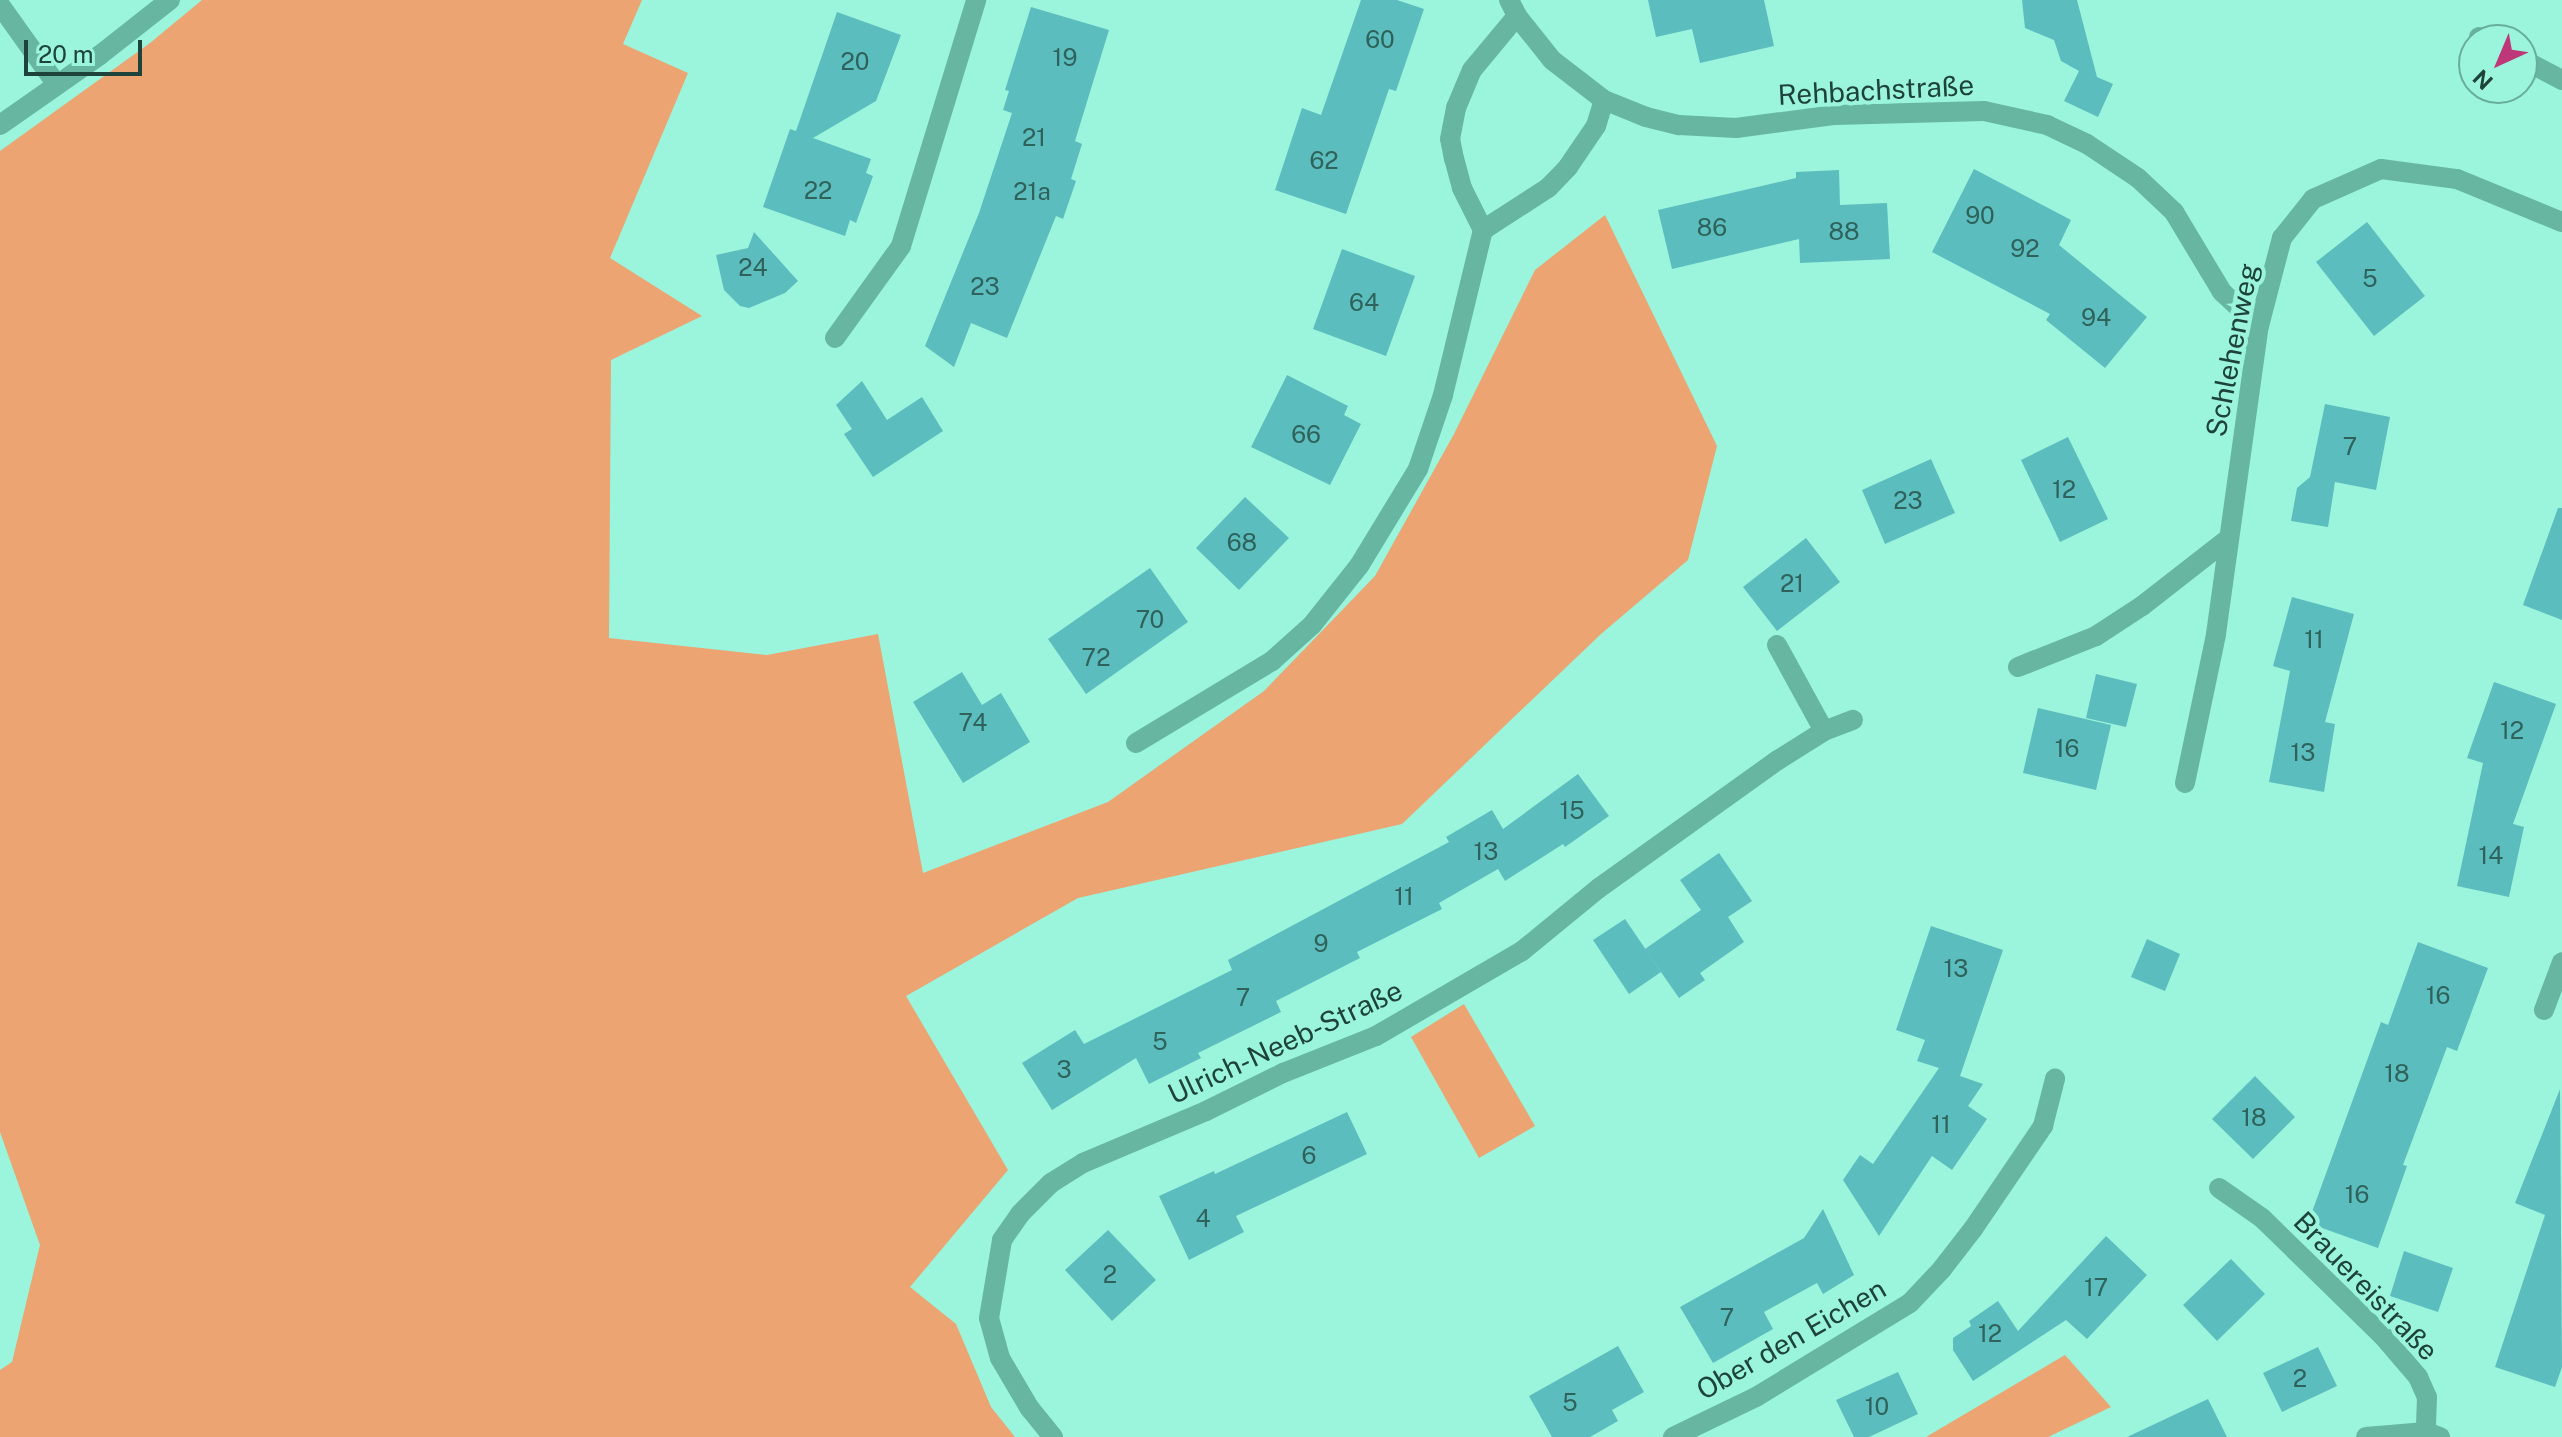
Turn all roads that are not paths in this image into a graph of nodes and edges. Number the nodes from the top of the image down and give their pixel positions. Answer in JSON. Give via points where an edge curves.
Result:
{"nodes":[{"id":1,"x":170,"y":0,"type":"edge"},
{"id":2,"x":976,"y":0,"type":"edge"},
{"id":3,"x":0,"y":5,"type":"edge"},
{"id":4,"x":1513,"y":8,"type":"edge"},
{"id":5,"x":2538,"y":67,"type":"edge"},
{"id":6,"x":2562,"y":80,"type":"edge"},
{"id":7,"x":57,"y":85,"type":"junction"},
{"id":8,"x":1604,"y":100,"type":"junction"},
{"id":9,"x":0,"y":125,"type":"edge"},
{"id":10,"x":2562,"y":222,"type":"edge"},
{"id":11,"x":1483,"y":230,"type":"junction"},
{"id":12,"x":2259,"y":326,"type":"junction"},
{"id":13,"x":835,"y":338,"type":"dead end"},
{"id":14,"x":2229,"y":538,"type":"junction"},
{"id":15,"x":1777,"y":645,"type":"dead end"},
{"id":16,"x":2018,"y":667,"type":"dead end"},
{"id":17,"x":1853,"y":720,"type":"dead end"},
{"id":18,"x":1824,"y":731,"type":"junction"},
{"id":19,"x":1136,"y":743,"type":"dead end"},
{"id":20,"x":2185,"y":783,"type":"dead end"},
{"id":21,"x":2562,"y":962,"type":"edge"},
{"id":22,"x":2544,"y":1010,"type":"dead end"},
{"id":23,"x":2055,"y":1079,"type":"dead end"},
{"id":24,"x":2219,"y":1188,"type":"dead end"},
{"id":25,"x":2433,"y":1435,"type":"edge"},
{"id":26,"x":1053,"y":1437,"type":"edge"},
{"id":27,"x":1673,"y":1437,"type":"edge"},
{"id":28,"x":2366,"y":1437,"type":"edge"}],
"edges":[{"from":1,"to":7,"type":"street"},
{"from":2,"to":13,"type":"street","via":[[901,246]]},
{"from":3,"to":7,"type":"street"},
{"from":4,"to":8,"type":"street","name":"Rehbachstraße","via":[[1552,60]]},
{"from":4,"to":11,"type":"street","name":"Rehbachstraße","via":[[1472,70],[1450,139],[1462,188]]},
{"from":5,"to":6,"type":"street"},
{"from":7,"to":9,"type":"street"},
{"from":8,"to":11,"type":"street","via":[[1590,136],[1568,167],[1548,188]]},
{"from":8,"to":12,"type":"street","name":"Rehbachstraße","via":[[1679,125],[1736,128],[1835,115],[1984,111],[2047,125],[2138,178],[2174,212],[2222,292]]},
{"from":10,"to":12,"type":"street","name":"Schlehenweg","via":[[2457,179],[2381,169],[2313,199],[2282,238]]},
{"from":11,"to":19,"type":"street","via":[[1443,395],[1418,469],[1359,566],[1312,625],[1272,661]]},
{"from":12,"to":14,"type":"street","name":"Schlehenweg"},
{"from":14,"to":16,"type":"street","via":[[2096,636]]},
{"from":14,"to":20,"type":"street","name":"Schlehenweg","via":[[2216,634]]},
{"from":15,"to":18,"type":"street"},
{"from":17,"to":18,"type":"street","name":"Ulrich-Neeb-Straße"},
{"from":18,"to":26,"type":"street","name":"Ulrich-Neeb-Straße","via":[[1599,888],[1522,951],[1376,1036],[1083,1163],[1051,1183],[1002,1240],[989,1318],[1000,1358]]},
{"from":21,"to":22,"type":"street"},
{"from":23,"to":27,"type":"street","name":"Ober den Eichen","via":[[2043,1126],[1973,1229],[1910,1303],[1756,1397]]},
{"from":24,"to":25,"type":"street","name":"Brauereistraße","via":[[2262,1218],[2383,1336],[2418,1377]]},
{"from":25,"to":28,"type":"street"}]}
